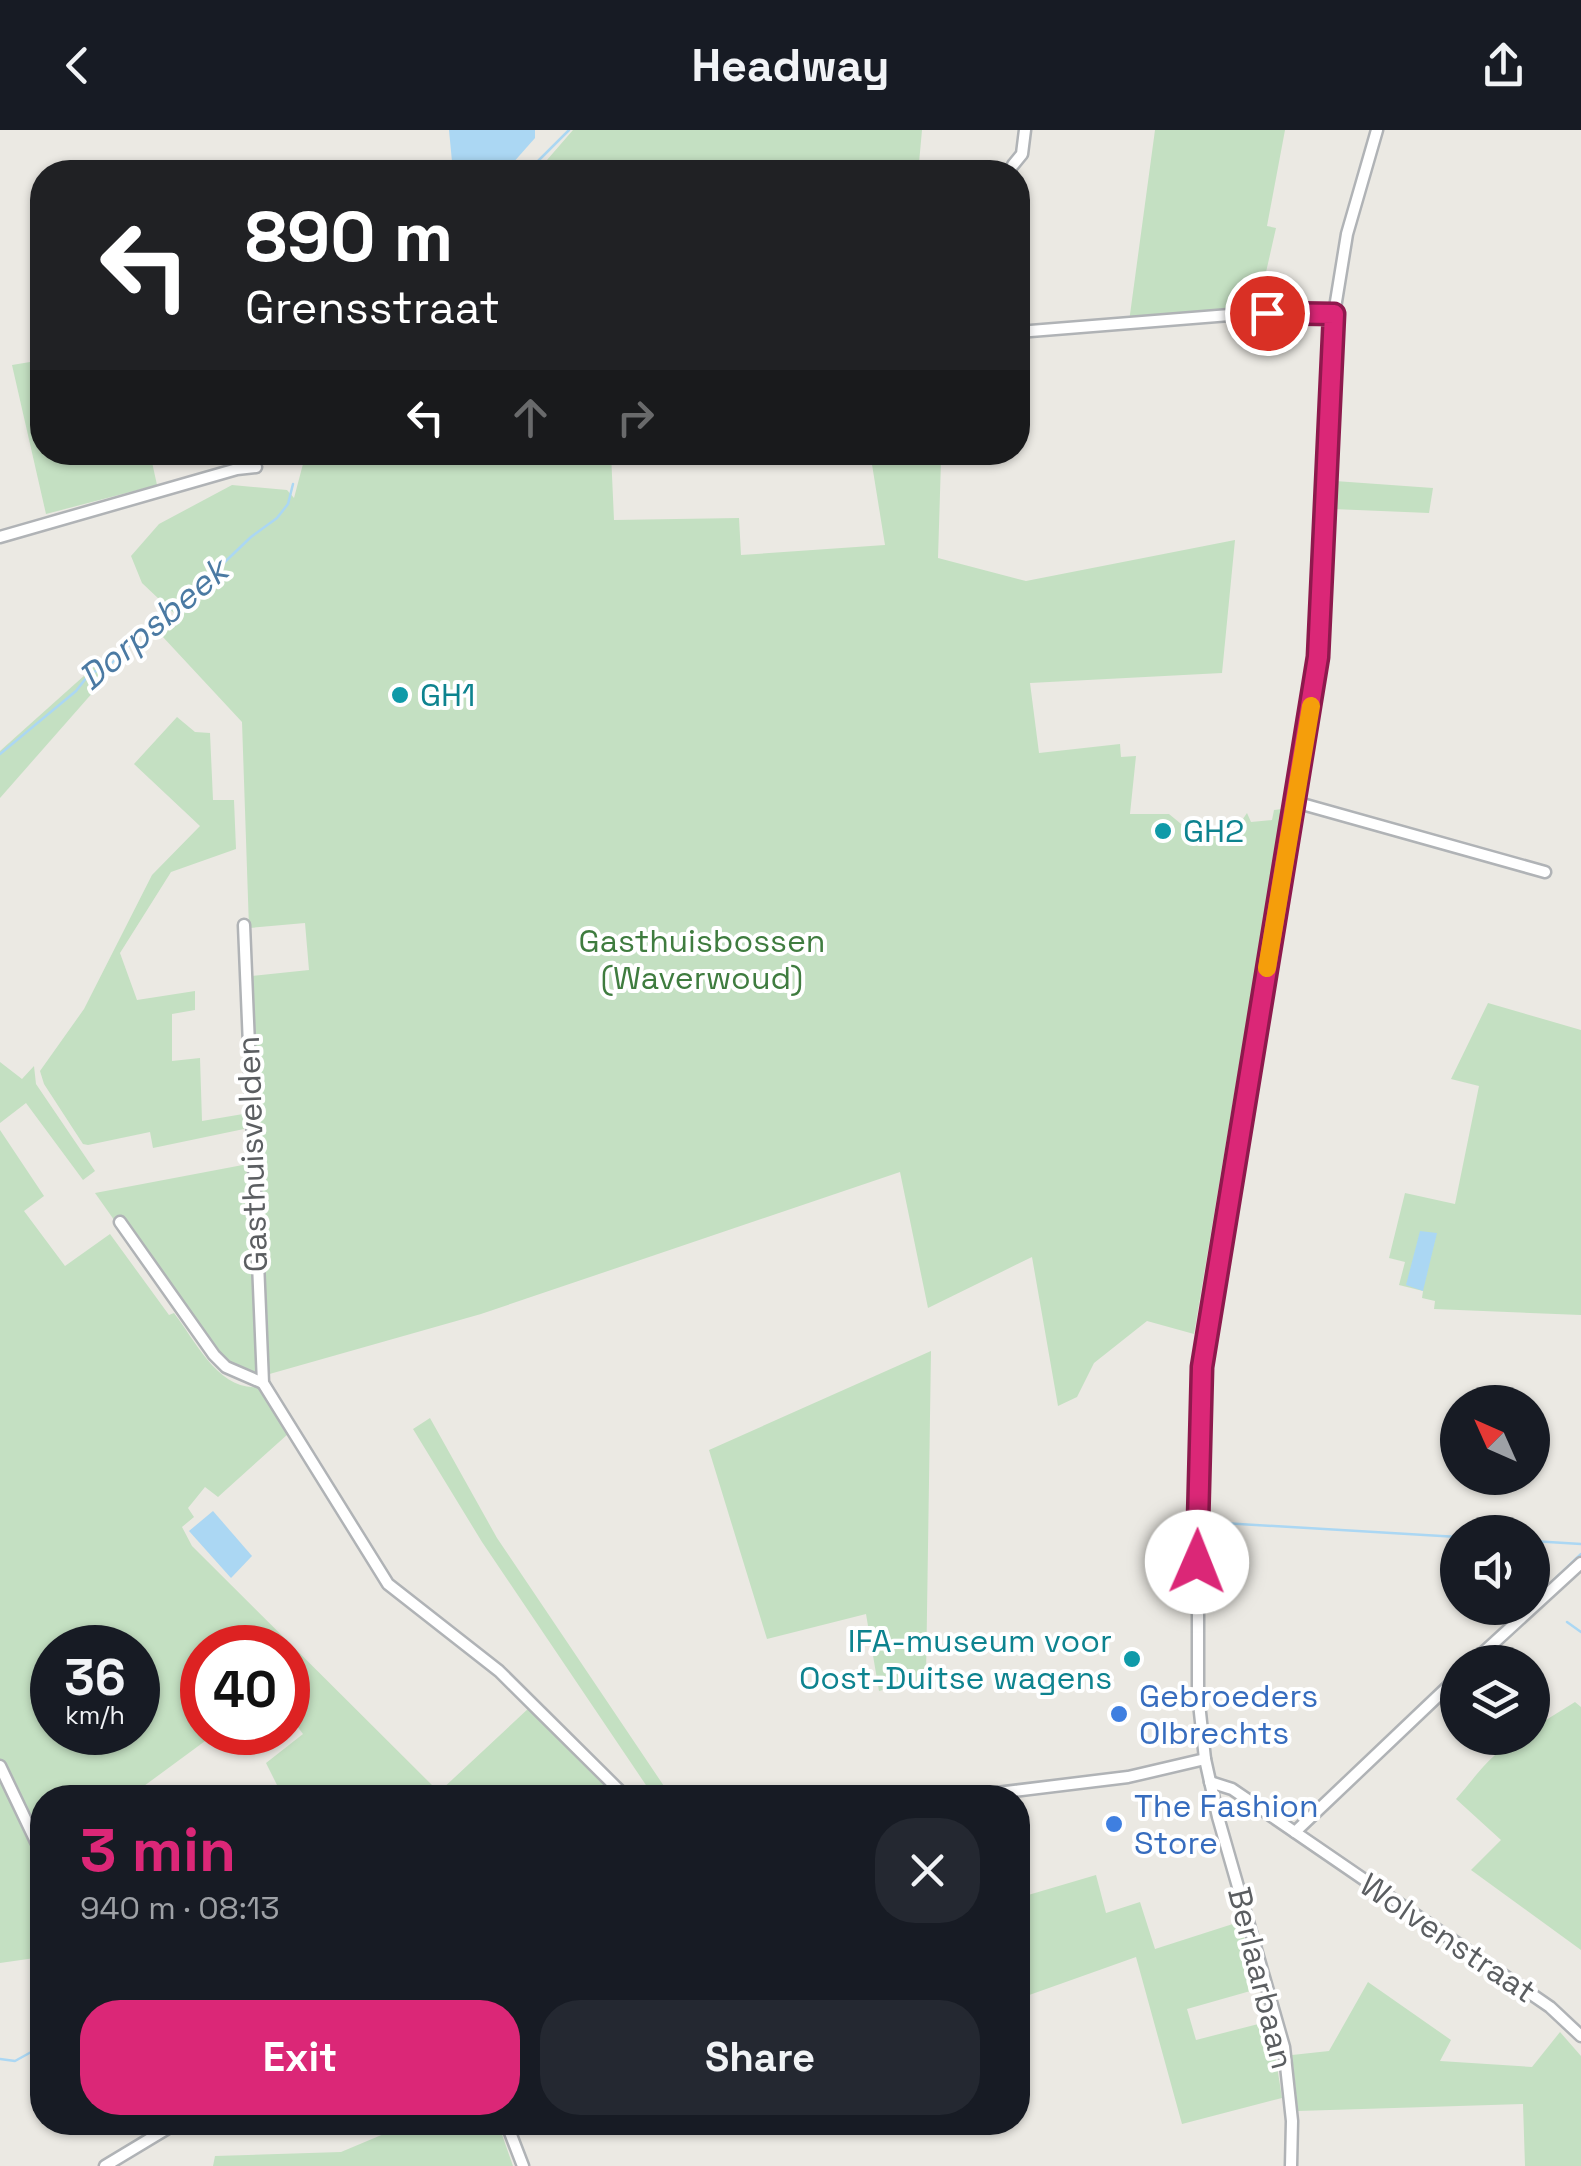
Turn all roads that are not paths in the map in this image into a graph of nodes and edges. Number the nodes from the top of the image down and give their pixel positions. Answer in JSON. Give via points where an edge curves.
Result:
{"nodes":[{"id":1,"x":1025,"y":130,"type":"edge"},
{"id":2,"x":1377,"y":130,"type":"edge"},
{"id":3,"x":1017,"y":160,"type":"edge"},
{"id":4,"x":1334,"y":314,"type":"junction"},
{"id":5,"x":1030,"y":331,"type":"edge"},
{"id":6,"x":256,"y":467,"type":"dead end"},
{"id":7,"x":0,"y":537,"type":"edge"},
{"id":8,"x":1295,"y":802,"type":"junction"},
{"id":9,"x":1545,"y":872,"type":"dead end"},
{"id":10,"x":244,"y":925,"type":"dead end"},
{"id":11,"x":120,"y":1222,"type":"dead end"},
{"id":12,"x":263,"y":1383,"type":"junction"},
{"id":13,"x":1581,"y":1563,"type":"edge"},
{"id":14,"x":1492,"y":1645,"type":"edge"},
{"id":15,"x":1440,"y":1693,"type":"edge"},
{"id":16,"x":1206,"y":1759,"type":"junction"},
{"id":17,"x":0,"y":1766,"type":"edge"},
{"id":18,"x":1210,"y":1782,"type":"junction"},
{"id":19,"x":614,"y":1785,"type":"edge"},
{"id":20,"x":1030,"y":1789,"type":"edge"},
{"id":21,"x":30,"y":1829,"type":"edge"},
{"id":22,"x":1295,"y":1832,"type":"junction"},
{"id":23,"x":1581,"y":2036,"type":"edge"},
{"id":24,"x":154,"y":2135,"type":"edge"},
{"id":25,"x":511,"y":2135,"type":"edge"},
{"id":26,"x":106,"y":2166,"type":"edge"},
{"id":27,"x":523,"y":2166,"type":"edge"},
{"id":28,"x":1291,"y":2166,"type":"edge"}],
"edges":[{"from":1,"to":3,"type":"street"},
{"from":2,"to":4,"type":"street","name":"Berlaarbaan","via":[[1347,234]]},
{"from":4,"to":5,"type":"street","via":[[1242,314]]},
{"from":4,"to":8,"type":"street","name":"Berlaarbaan","via":[[1323,602]]},
{"from":6,"to":7,"type":"street"},
{"from":8,"to":9,"type":"street"},
{"from":8,"to":16,"type":"street","name":"Berlaarbaan","via":[[1202,1367],[1196,1656]]},
{"from":10,"to":12,"type":"street","name":"Gasthuisvelden"},
{"from":11,"to":12,"type":"street","via":[[214,1355]]},
{"from":12,"to":19,"type":"street","name":"Gasthuisvelden","via":[[388,1584],[499,1670]]},
{"from":13,"to":14,"type":"street"},
{"from":15,"to":22,"type":"street"},
{"from":16,"to":18,"type":"street","name":"Berlaarbaan"},
{"from":16,"to":20,"type":"street"},
{"from":17,"to":21,"type":"street"},
{"from":18,"to":22,"type":"street","name":"Wolvenstraat"},
{"from":18,"to":28,"type":"street","name":"Berlaarbaan","via":[[1284,2048]]},
{"from":22,"to":23,"type":"street","name":"Wolvenstraat","via":[[1550,2007]]},
{"from":24,"to":26,"type":"street"},
{"from":25,"to":27,"type":"street"}]}
